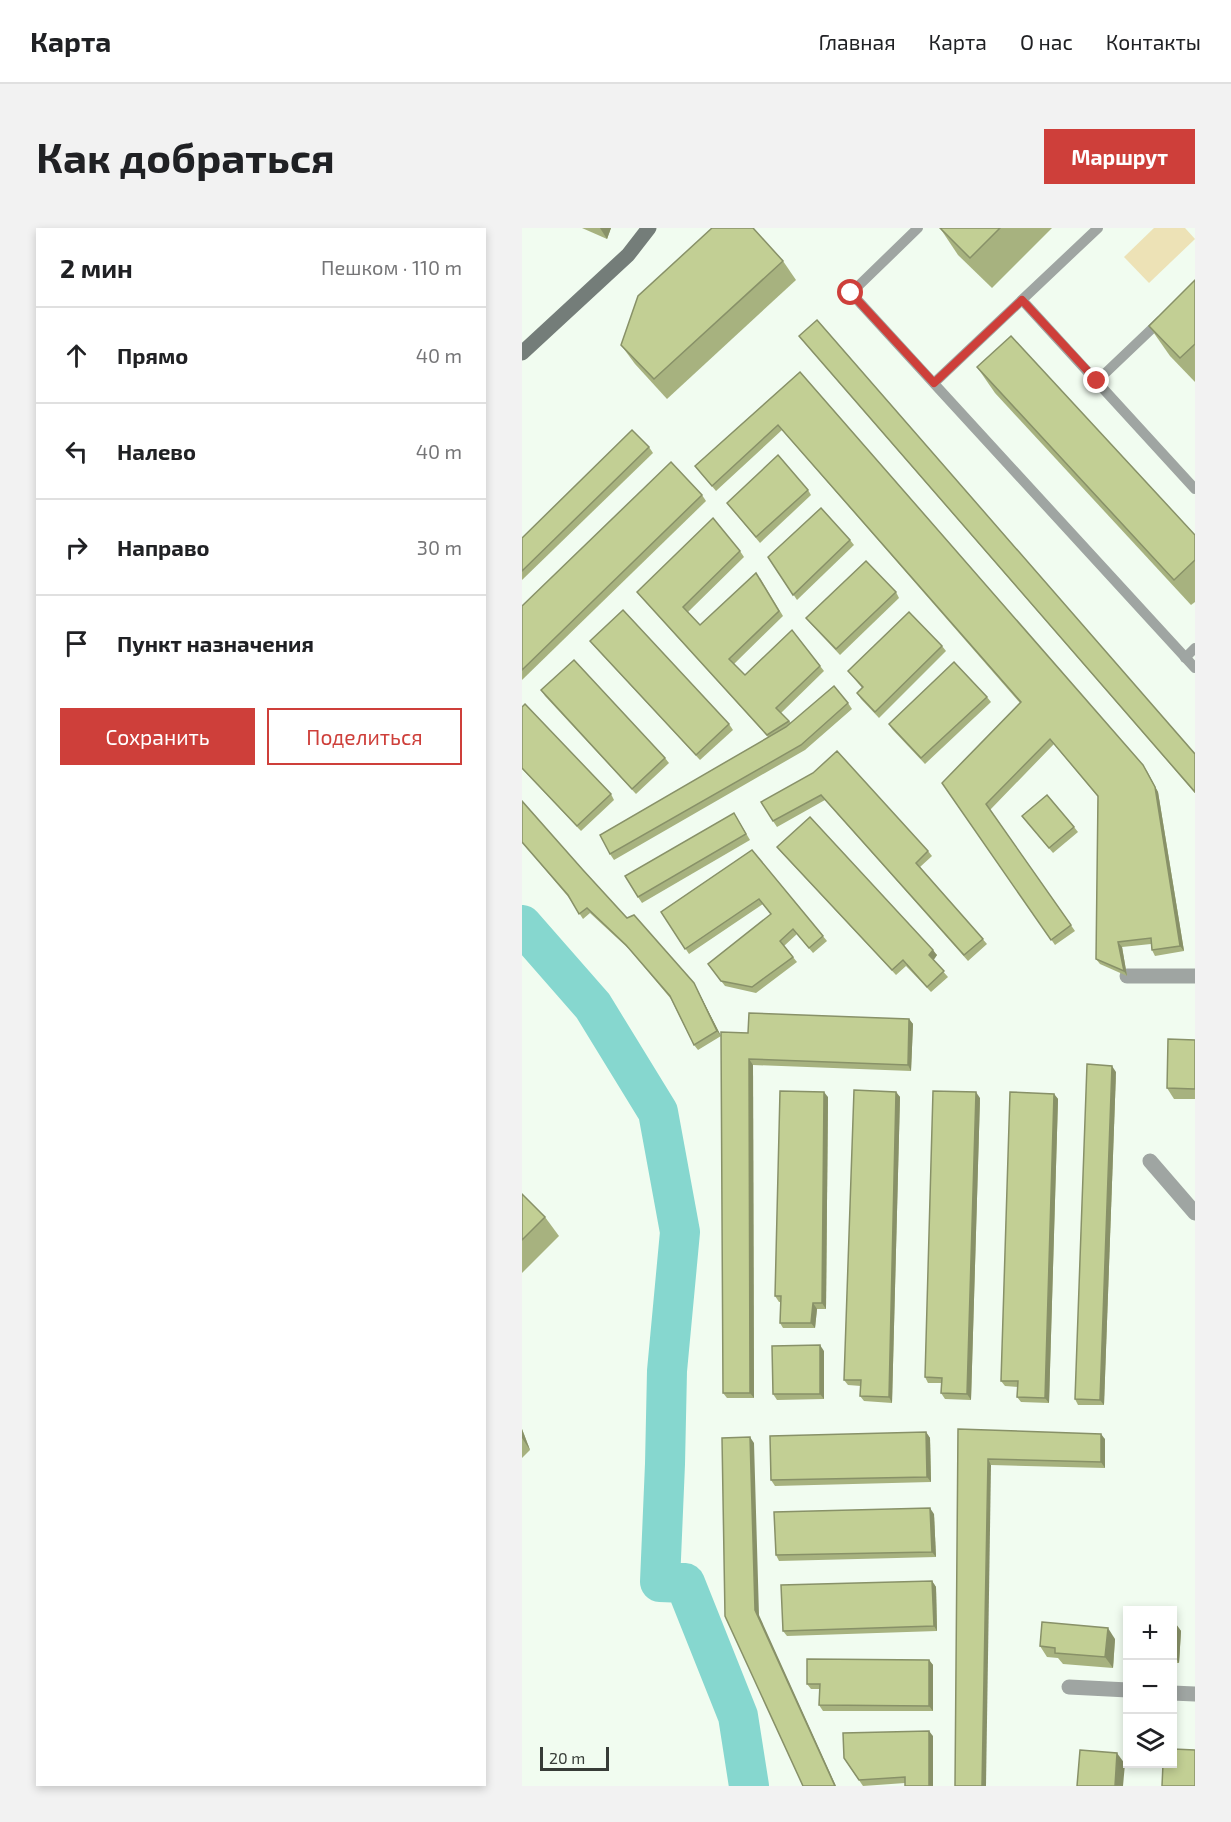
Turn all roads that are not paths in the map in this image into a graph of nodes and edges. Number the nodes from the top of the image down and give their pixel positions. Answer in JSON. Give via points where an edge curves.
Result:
{"nodes":[{"id":1,"x":649,"y":228,"type":"edge"},
{"id":2,"x":918,"y":228,"type":"edge"},
{"id":3,"x":1098,"y":228,"type":"edge"},
{"id":4,"x":1022,"y":300,"type":"junction"},
{"id":5,"x":1171,"y":311,"type":"edge"},
{"id":6,"x":522,"y":353,"type":"edge"},
{"id":7,"x":1097,"y":381,"type":"junction"},
{"id":8,"x":934,"y":383,"type":"junction"},
{"id":9,"x":1195,"y":489,"type":"edge"},
{"id":10,"x":1195,"y":648,"type":"edge"},
{"id":11,"x":1185,"y":658,"type":"junction"},
{"id":12,"x":1195,"y":668,"type":"edge"},
{"id":13,"x":1127,"y":976,"type":"dead end"},
{"id":14,"x":1195,"y":976,"type":"edge"},
{"id":15,"x":1150,"y":1161,"type":"dead end"},
{"id":16,"x":1195,"y":1213,"type":"edge"},
{"id":17,"x":1069,"y":1687,"type":"dead end"},
{"id":18,"x":1123,"y":1690,"type":"edge"},
{"id":19,"x":1177,"y":1693,"type":"edge"},
{"id":20,"x":1195,"y":1694,"type":"edge"}],
"edges":[{"from":1,"to":6,"type":"main road","via":[[627,255]]},
{"from":2,"to":8,"type":"lane","via":[[851,293]]},
{"from":3,"to":4,"type":"lane"},
{"from":4,"to":7,"type":"lane"},
{"from":4,"to":8,"type":"lane"},
{"from":5,"to":7,"type":"lane"},
{"from":7,"to":9,"type":"lane"},
{"from":8,"to":11,"type":"lane"},
{"from":10,"to":11,"type":"lane"},
{"from":11,"to":12,"type":"lane"},
{"from":13,"to":14,"type":"street"},
{"from":15,"to":16,"type":"street"},
{"from":17,"to":18,"type":"street"},
{"from":19,"to":20,"type":"street"}]}
